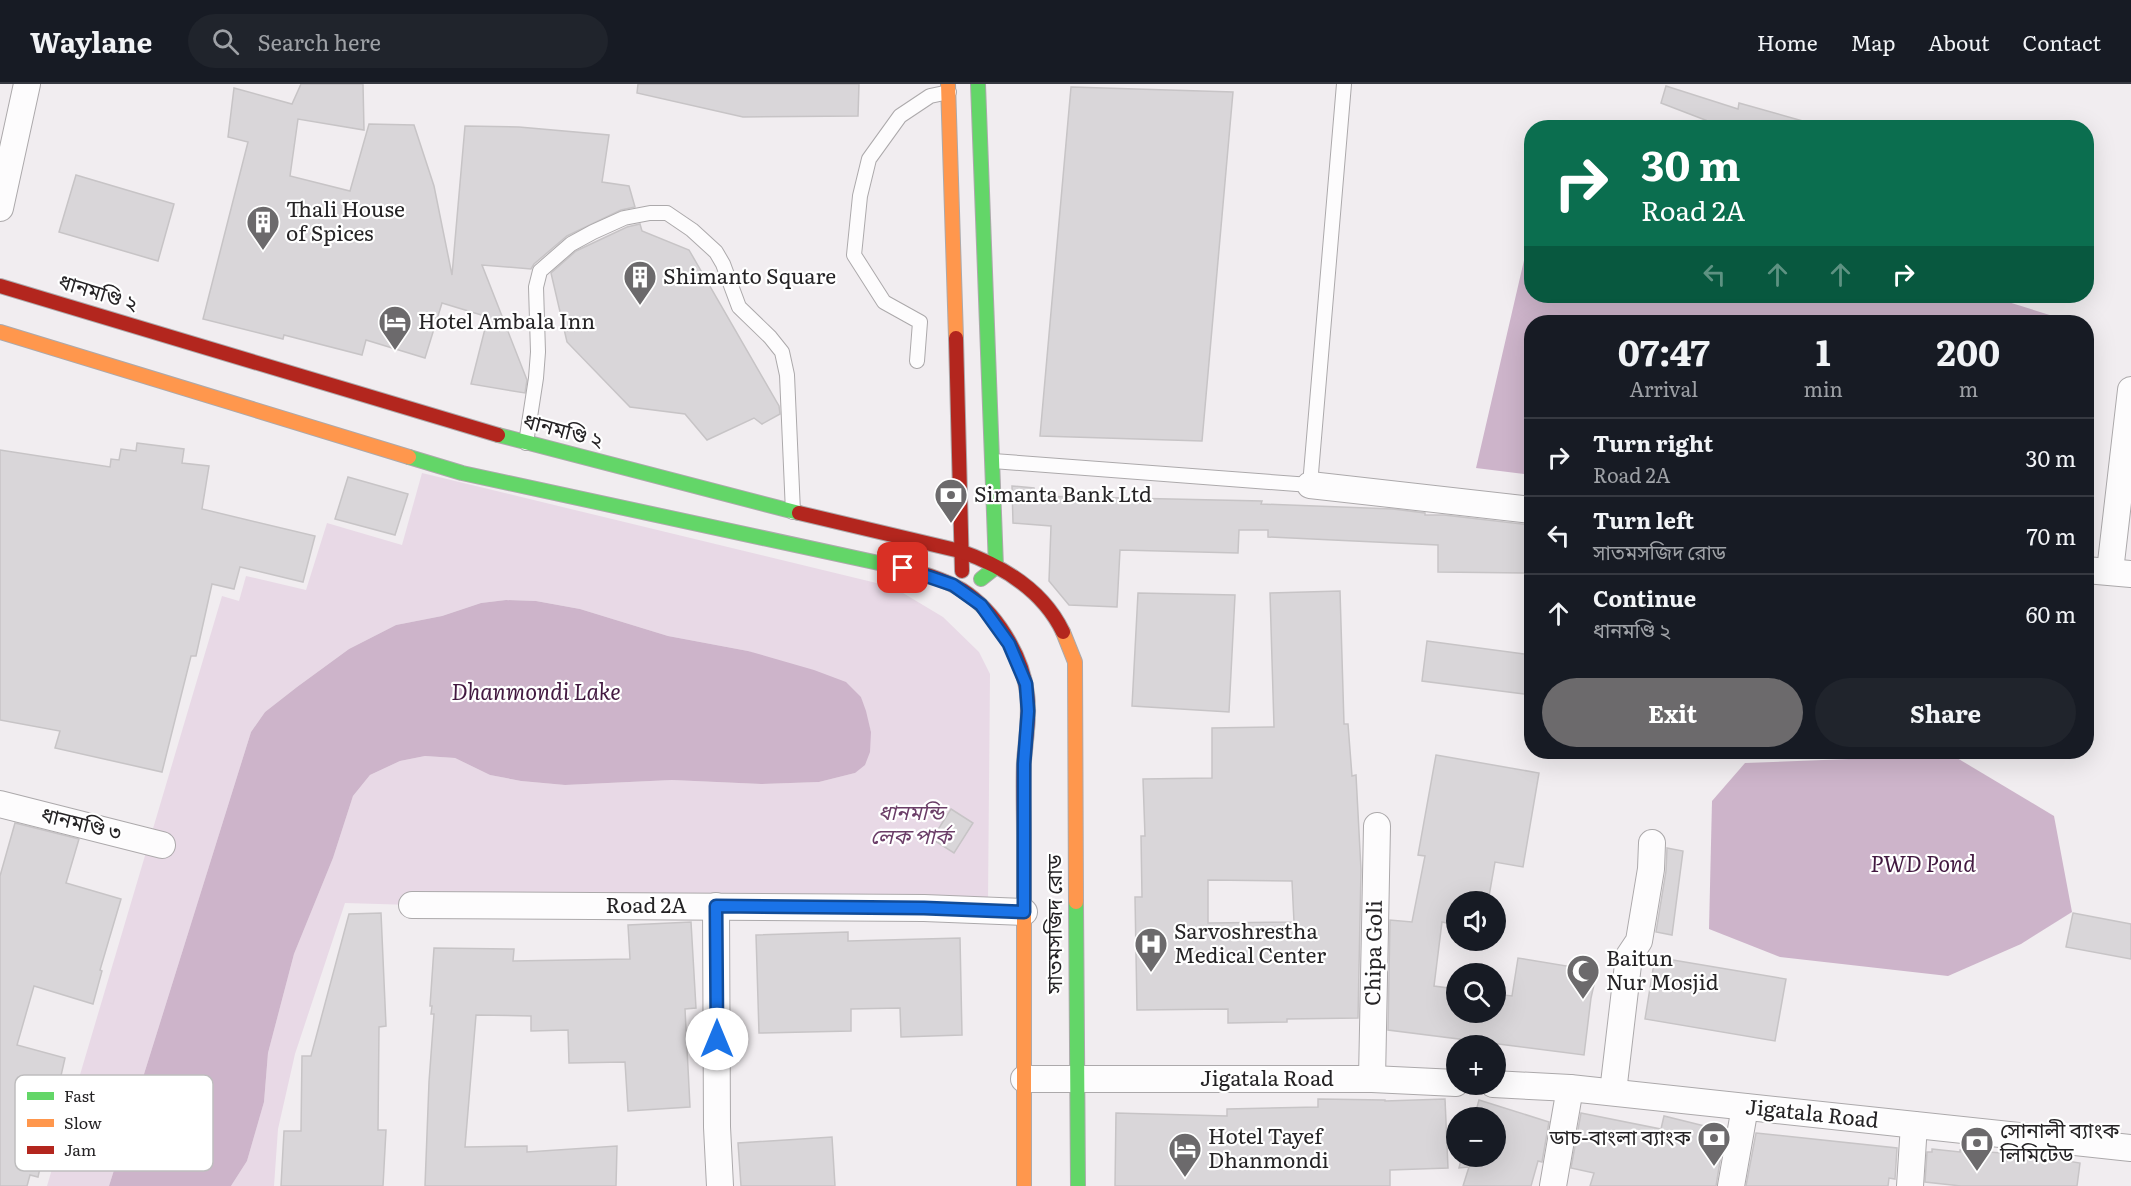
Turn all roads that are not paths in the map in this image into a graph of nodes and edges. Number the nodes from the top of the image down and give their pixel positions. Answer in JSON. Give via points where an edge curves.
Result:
{"nodes":[{"id":1,"x":27,"y":84,"type":"edge"},
{"id":2,"x":1344,"y":84,"type":"edge"},
{"id":3,"x":963,"y":89,"type":"edge"},
{"id":4,"x":0,"y":208,"type":"edge"},
{"id":5,"x":0,"y":286,"type":"edge"},
{"id":6,"x":0,"y":332,"type":"edge"},
{"id":7,"x":917,"y":361,"type":"dead end"},
{"id":8,"x":2131,"y":390,"type":"edge"},
{"id":9,"x":526,"y":443,"type":"junction"},
{"id":10,"x":991,"y":461,"type":"junction"},
{"id":11,"x":1310,"y":485,"type":"junction"},
{"id":12,"x":1524,"y":509,"type":"edge"},
{"id":13,"x":793,"y":512,"type":"junction"},
{"id":14,"x":960,"y":551,"type":"junction"},
{"id":15,"x":996,"y":567,"type":"junction"},
{"id":16,"x":2109,"y":571,"type":"edge"},
{"id":17,"x":965,"y":592,"type":"junction"},
{"id":18,"x":1075,"y":662,"type":"joint"},
{"id":19,"x":0,"y":804,"type":"edge"},
{"id":20,"x":1377,"y":826,"type":"dead end"},
{"id":21,"x":1652,"y":843,"type":"dead end"},
{"id":22,"x":162,"y":845,"type":"dead end"},
{"id":23,"x":412,"y":905,"type":"dead end"},
{"id":24,"x":716,"y":906,"type":"junction"},
{"id":25,"x":1024,"y":912,"type":"junction"},
{"id":26,"x":1077,"y":1078,"type":"junction"},
{"id":27,"x":1024,"y":1079,"type":"junction"},
{"id":28,"x":1372,"y":1079,"type":"junction"},
{"id":29,"x":1446,"y":1083,"type":"edge"},
{"id":30,"x":1506,"y":1085,"type":"edge"},
{"id":31,"x":1570,"y":1088,"type":"junction"},
{"id":32,"x":1613,"y":1092,"type":"junction"},
{"id":33,"x":1745,"y":1107,"type":"junction"},
{"id":34,"x":1914,"y":1125,"type":"junction"},
{"id":35,"x":2131,"y":1148,"type":"edge"},
{"id":36,"x":720,"y":1186,"type":"edge"},
{"id":37,"x":1024,"y":1186,"type":"edge"},
{"id":38,"x":1078,"y":1186,"type":"edge"},
{"id":39,"x":1552,"y":1186,"type":"edge"},
{"id":40,"x":1731,"y":1186,"type":"edge"},
{"id":41,"x":1910,"y":1186,"type":"edge"}],
"edges":[{"from":1,"to":4,"type":"street"},
{"from":2,"to":11,"type":"lane"},
{"from":3,"to":7,"type":"lane","via":[[930,96],[900,116],[869,159],[860,196],[854,255],[884,302],[920,322]]},
{"from":3,"to":10,"type":"main road"},
{"from":3,"to":14,"type":"main road","via":[[955,301]]},
{"from":5,"to":9,"type":"main road","name":"ধানমণ্ডি ২"},
{"from":6,"to":17,"type":"main road","via":[[462,472],[891,564]]},
{"from":8,"to":16,"type":"street"},
{"from":9,"to":13,"type":"main road","name":"ধানমণ্ডি ২"},
{"from":9,"to":13,"type":"lane","via":[[536,378],[536,287],[540,271],[571,244],[593,232],[624,218],[666,213],[716,252],[739,307],[782,351],[787,375]]},
{"from":10,"to":11,"type":"lane"},
{"from":10,"to":15,"type":"main road"},
{"from":11,"to":12,"type":"street"},
{"from":13,"to":14,"type":"main road","name":"ধানমণ্ডি ২"},
{"from":14,"to":15,"type":"main road","name":"ধানমণ্ডি ২"},
{"from":14,"to":17,"type":"main road"},
{"from":15,"to":17,"type":"main road"},
{"from":15,"to":18,"type":"main road","name":"ধানমণ্ডি ২","via":[[1035,592],[1052,612]]},
{"from":17,"to":25,"type":"main road","name":"সাতমসজিদ রোড","via":[[996,623],[1026,684]]},
{"from":18,"to":26,"type":"main road","name":"সাতমসজিদ রোড"},
{"from":19,"to":22,"type":"street","name":"ধানমণ্ডি ৩"},
{"from":20,"to":28,"type":"street","name":"Chipa Goli"},
{"from":21,"to":32,"type":"street","via":[[1639,941],[1629,956]]},
{"from":23,"to":24,"type":"street","name":"Road 2A"},
{"from":24,"to":25,"type":"street","name":"Road 2A"},
{"from":24,"to":36,"type":"street"},
{"from":25,"to":27,"type":"main road","name":"সাতমসজিদ রোড"},
{"from":26,"to":27,"type":"street","name":"Jigatala Road"},
{"from":26,"to":28,"type":"street","name":"Jigatala Road"},
{"from":26,"to":38,"type":"main road","name":"সাতমসজিদ রোড"},
{"from":27,"to":37,"type":"main road","name":"সাতমসজিদ রোড"},
{"from":28,"to":29,"type":"street","name":"Jigatala Road"},
{"from":30,"to":31,"type":"street","name":"Jigatala Road"},
{"from":31,"to":32,"type":"street","name":"Jigatala Road"},
{"from":31,"to":39,"type":"street"},
{"from":32,"to":33,"type":"street","name":"Jigatala Road"},
{"from":33,"to":34,"type":"street","name":"Jigatala Road"},
{"from":33,"to":40,"type":"street"},
{"from":34,"to":35,"type":"street","name":"Jigatala Road"},
{"from":34,"to":41,"type":"street"}]}
